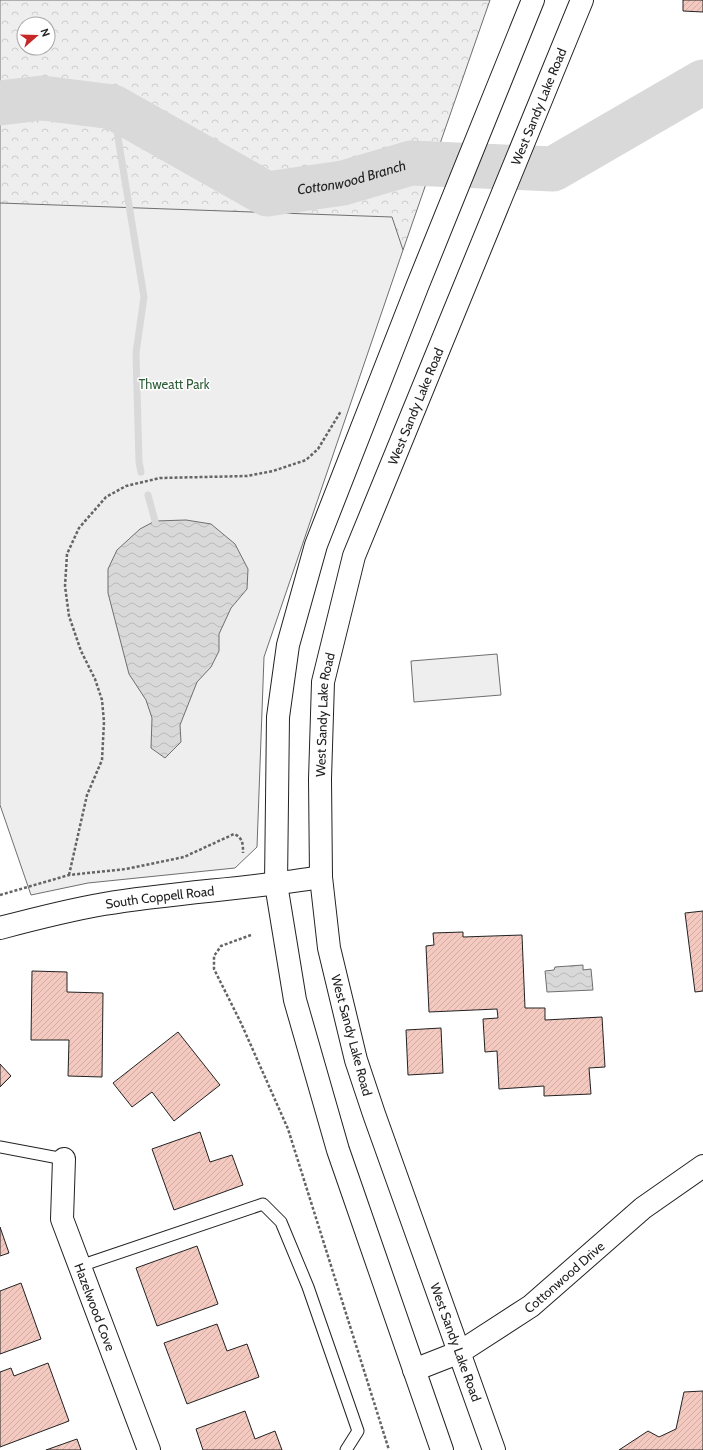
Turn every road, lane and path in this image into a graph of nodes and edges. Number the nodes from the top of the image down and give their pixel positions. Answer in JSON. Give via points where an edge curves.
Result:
{"nodes":[{"id":1,"x":533,"y":0,"type":"edge"},
{"id":2,"x":582,"y":0,"type":"edge"},
{"id":3,"x":344,"y":405,"type":"dead end"},
{"id":4,"x":243,"y":853,"type":"dead end"},
{"id":5,"x":69,"y":875,"type":"junction"},
{"id":6,"x":321,"y":877,"type":"junction"},
{"id":7,"x":276,"y":884,"type":"junction"},
{"id":8,"x":0,"y":895,"type":"edge"},
{"id":9,"x":0,"y":928,"type":"edge"},
{"id":10,"x":251,"y":935,"type":"dead end"},
{"id":11,"x":0,"y":1146,"type":"edge"},
{"id":12,"x":64,"y":1159,"type":"joint"},
{"id":13,"x":703,"y":1166,"type":"edge"},
{"id":14,"x":80,"y":1266,"type":"junction"},
{"id":15,"x":460,"y":1352,"type":"junction"},
{"id":16,"x":414,"y":1370,"type":"junction"},
{"id":17,"x":149,"y":1450,"type":"edge"},
{"id":18,"x":346,"y":1450,"type":"edge"},
{"id":19,"x":389,"y":1450,"type":"edge"},
{"id":20,"x":442,"y":1450,"type":"edge"},
{"id":21,"x":494,"y":1450,"type":"edge"}],
"edges":[{"from":1,"to":7,"type":"main road","via":[[316,545],[288,645],[278,717]]},
{"from":2,"to":6,"type":"main road","name":"West Sandy Lake Road","via":[[354,556],[322,682]]},
{"from":3,"to":5,"type":"path","via":[[318,449],[306,460],[247,476],[160,478],[126,486],[106,497],[79,528],[67,554],[65,586],[69,616],[102,700],[104,722],[102,760],[87,795]]},
{"from":4,"to":5,"type":"path","via":[[243,842],[234,834],[184,857],[126,869]]},
{"from":5,"to":8,"type":"path"},
{"from":6,"to":7,"type":"main road","name":"South Coppell Road"},
{"from":6,"to":15,"type":"main road","name":"West Sandy Lake Road","via":[[329,948],[356,1060]]},
{"from":7,"to":9,"type":"main road","name":"South Coppell Road","via":[[104,904]]},
{"from":7,"to":16,"type":"main road","via":[[295,1000],[338,1150]]},
{"from":10,"to":19,"type":"path","via":[[221,946],[214,956],[214,969],[288,1129]]},
{"from":11,"to":12,"type":"lane"},
{"from":12,"to":14,"type":"main road","name":"Hazelwood Cove","via":[[62,1219]]},
{"from":13,"to":15,"type":"main road","name":"Cottonwood Drive","via":[[644,1208],[531,1306]]},
{"from":14,"to":17,"type":"main road","name":"Hazelwood Cove"},
{"from":14,"to":18,"type":"lane","via":[[263,1204],[281,1222],[308,1287],[358,1431]]},
{"from":15,"to":16,"type":"main road","name":"Cottonwood Drive"},
{"from":15,"to":21,"type":"main road","name":"West Sandy Lake Road"},
{"from":16,"to":20,"type":"main road"}]}
